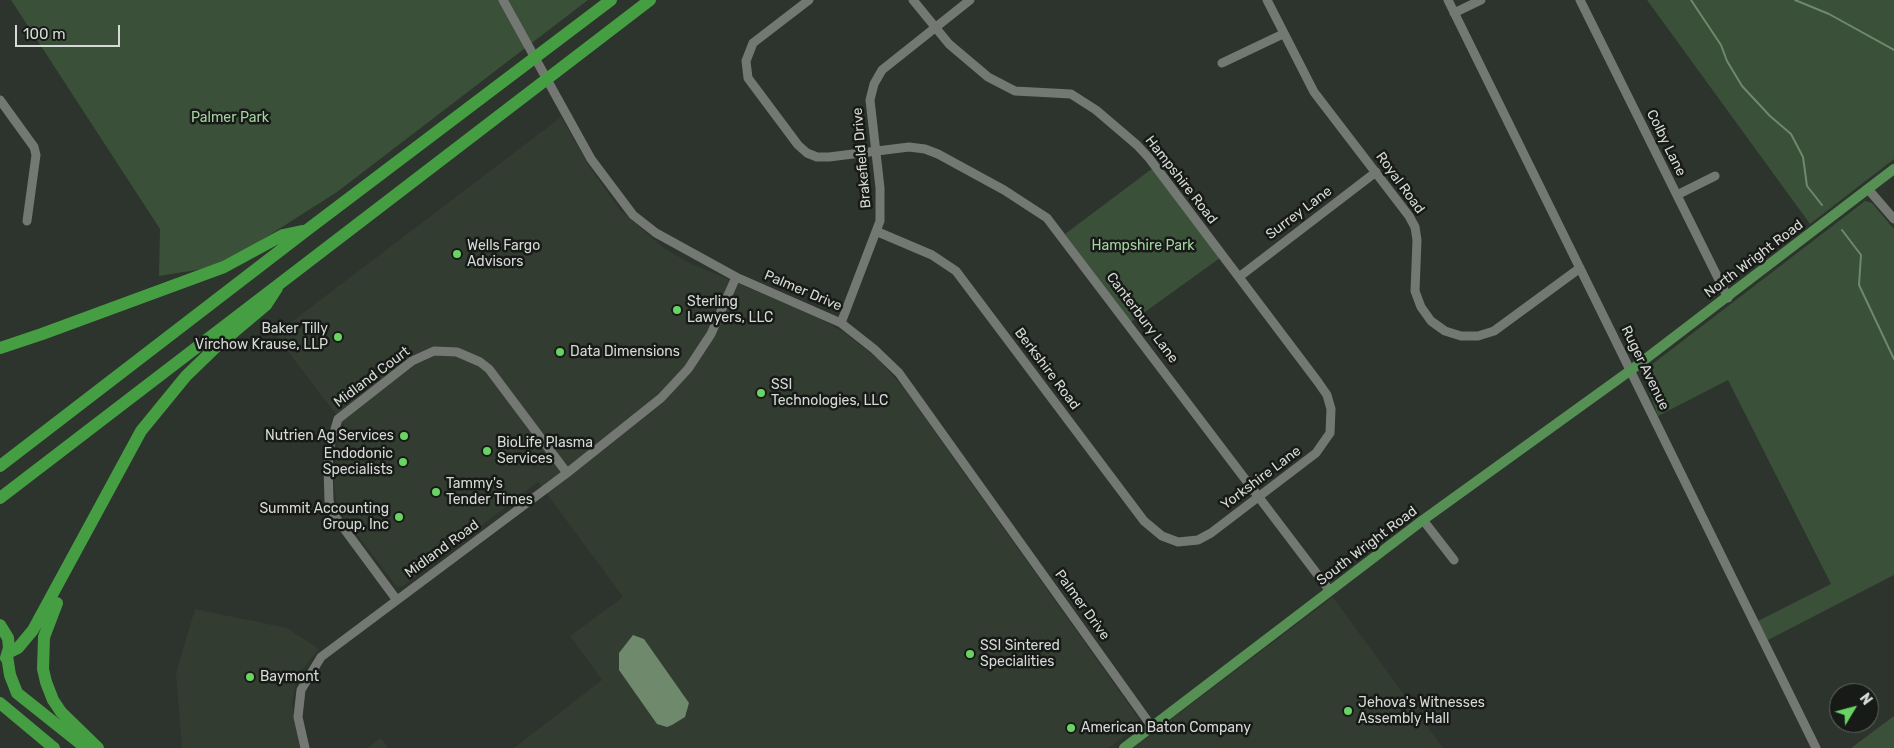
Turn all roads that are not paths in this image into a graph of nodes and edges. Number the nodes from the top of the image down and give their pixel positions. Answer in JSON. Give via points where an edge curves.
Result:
{"nodes":[{"id":1,"x":503,"y":0,"type":"edge"},
{"id":2,"x":611,"y":0,"type":"edge"},
{"id":3,"x":650,"y":0,"type":"edge"},
{"id":4,"x":809,"y":0,"type":"edge"},
{"id":5,"x":913,"y":0,"type":"edge"},
{"id":6,"x":970,"y":0,"type":"edge"},
{"id":7,"x":1266,"y":0,"type":"edge"},
{"id":8,"x":1448,"y":0,"type":"edge"},
{"id":9,"x":1481,"y":0,"type":"edge"},
{"id":10,"x":1580,"y":0,"type":"edge"},
{"id":11,"x":1454,"y":13,"type":"junction"},
{"id":12,"x":934,"y":28,"type":"junction"},
{"id":13,"x":1283,"y":34,"type":"junction"},
{"id":14,"x":1222,"y":63,"type":"dead end"},
{"id":15,"x":0,"y":100,"type":"edge"},
{"id":16,"x":876,"y":152,"type":"junction"},
{"id":17,"x":1894,"y":169,"type":"edge"},
{"id":18,"x":1376,"y":172,"type":"junction"},
{"id":19,"x":1714,"y":176,"type":"dead end"},
{"id":20,"x":1868,"y":189,"type":"junction"},
{"id":21,"x":1677,"y":195,"type":"junction"},
{"id":22,"x":1894,"y":219,"type":"edge"},
{"id":23,"x":27,"y":221,"type":"dead end"},
{"id":24,"x":307,"y":230,"type":"junction"},
{"id":25,"x":878,"y":232,"type":"junction"},
{"id":26,"x":1580,"y":268,"type":"junction"},
{"id":27,"x":736,"y":277,"type":"junction"},
{"id":28,"x":1239,"y":277,"type":"junction"},
{"id":29,"x":282,"y":280,"type":"junction"},
{"id":30,"x":1728,"y":298,"type":"junction"},
{"id":31,"x":841,"y":322,"type":"junction"},
{"id":32,"x":25,"y":340,"type":"junction"},
{"id":33,"x":0,"y":348,"type":"edge"},
{"id":34,"x":0,"y":354,"type":"edge"},
{"id":35,"x":1631,"y":370,"type":"junction"},
{"id":36,"x":1331,"y":409,"type":"joint"},
{"id":37,"x":0,"y":466,"type":"edge"},
{"id":38,"x":567,"y":473,"type":"junction"},
{"id":39,"x":1259,"y":496,"type":"junction"},
{"id":40,"x":0,"y":498,"type":"edge"},
{"id":41,"x":1423,"y":520,"type":"junction"},
{"id":42,"x":90,"y":524,"type":"junction"},
{"id":43,"x":1178,"y":542,"type":"joint"},
{"id":44,"x":1454,"y":560,"type":"dead end"},
{"id":45,"x":1330,"y":591,"type":"junction"},
{"id":46,"x":396,"y":600,"type":"junction"},
{"id":47,"x":0,"y":625,"type":"edge"},
{"id":48,"x":5,"y":658,"type":"edge"},
{"id":49,"x":0,"y":703,"type":"edge"},
{"id":50,"x":1152,"y":727,"type":"junction"},
{"id":51,"x":54,"y":748,"type":"edge"},
{"id":52,"x":86,"y":748,"type":"edge"},
{"id":53,"x":98,"y":748,"type":"edge"},
{"id":54,"x":305,"y":748,"type":"edge"},
{"id":55,"x":1124,"y":748,"type":"edge"},
{"id":56,"x":1816,"y":748,"type":"edge"}],
"edges":[{"from":1,"to":27,"type":"street","name":"Palmer Drive","via":[[591,160],[633,215],[674,243]]},
{"from":2,"to":24,"type":"highway"},
{"from":3,"to":29,"type":"highway"},
{"from":4,"to":16,"type":"street","name":"Canterbury Lane","via":[[754,43],[746,61],[748,78],[807,153],[830,158]]},
{"from":5,"to":12,"type":"street","name":"Hampshire Road"},
{"from":6,"to":12,"type":"street","name":"Brakefield Drive"},
{"from":7,"to":13,"type":"street","name":"Royal Road"},
{"from":8,"to":11,"type":"street","name":"Ruger Avenue"},
{"from":9,"to":11,"type":"street"},
{"from":10,"to":21,"type":"street","name":"Colby Lane"},
{"from":11,"to":26,"type":"street","name":"Ruger Avenue"},
{"from":12,"to":16,"type":"street","name":"Brakefield Drive","via":[[882,70],[874,84],[870,100]]},
{"from":12,"to":28,"type":"street","name":"Hampshire Road","via":[[1001,85],[1015,90],[1071,94],[1096,110],[1148,158]]},
{"from":13,"to":14,"type":"street"},
{"from":13,"to":18,"type":"street","name":"Royal Road","via":[[1314,92]]},
{"from":15,"to":23,"type":"street","via":[[34,146],[36,155]]},
{"from":16,"to":25,"type":"street","name":"Brakefield Drive","via":[[880,188]]},
{"from":16,"to":39,"type":"street","name":"Canterbury Lane","via":[[909,148],[938,154],[1034,207],[1047,218]]},
{"from":17,"to":20,"type":"main road","name":"North Wright Road"},
{"from":18,"to":26,"type":"street","name":"Royal Road","via":[[1415,227],[1415,291],[1431,321],[1445,331],[1461,336],[1478,336],[1494,331]]},
{"from":18,"to":28,"type":"street","name":"Surrey Lane"},
{"from":19,"to":21,"type":"street"},
{"from":20,"to":22,"type":"street"},
{"from":20,"to":30,"type":"main road","name":"North Wright Road"},
{"from":21,"to":30,"type":"street","name":"Colby Lane"},
{"from":24,"to":32,"type":"highway","via":[[282,235],[224,267]]},
{"from":24,"to":37,"type":"highway"},
{"from":25,"to":31,"type":"street","name":"Brakefield Drive"},
{"from":25,"to":43,"type":"street","name":"Berkshire Road","via":[[932,255],[956,271],[1144,521],[1162,536]]},
{"from":26,"to":35,"type":"street","name":"Ruger Avenue"},
{"from":27,"to":31,"type":"street","name":"Palmer Drive"},
{"from":27,"to":38,"type":"street","name":"Midland Road","via":[[711,334],[688,369],[661,398]]},
{"from":28,"to":36,"type":"street","name":"Hampshire Road","via":[[1318,382]]},
{"from":29,"to":40,"type":"highway"},
{"from":29,"to":42,"type":"highway","via":[[266,305],[214,348],[162,404],[141,431]]},
{"from":30,"to":35,"type":"main road","name":"North Wright Road"},
{"from":31,"to":50,"type":"street","name":"Palmer Drive","via":[[899,373]]},
{"from":32,"to":33,"type":"highway"},
{"from":32,"to":34,"type":"highway"},
{"from":35,"to":41,"type":"main road","name":"South Wright Road"},
{"from":35,"to":56,"type":"street","name":"Ruger Avenue"},
{"from":36,"to":39,"type":"street","name":"Yorkshire Lane","via":[[1332,421],[1324,443],[1316,453]]},
{"from":38,"to":46,"type":"street","name":"Midland Road"},
{"from":38,"to":46,"type":"street","name":"Midland Court","via":[[480,362],[457,352],[437,352],[412,361],[338,419],[328,466],[329,501],[334,515]]},
{"from":39,"to":43,"type":"street","name":"Yorkshire Lane","via":[[1211,533],[1198,540]]},
{"from":39,"to":45,"type":"street","name":"Canterbury Lane"},
{"from":41,"to":44,"type":"street"},
{"from":41,"to":45,"type":"main road","name":"South Wright Road"},
{"from":42,"to":48,"type":"highway","via":[[33,630]]},
{"from":42,"to":53,"type":"highway","via":[[48,624],[42,663],[54,702]]},
{"from":45,"to":50,"type":"main road","name":"South Wright Road"},
{"from":46,"to":54,"type":"street","name":"Midland Road","via":[[317,661],[301,690],[298,716]]},
{"from":47,"to":48,"type":"highway","via":[[8,638]]},
{"from":48,"to":52,"type":"highway","via":[[18,693]]},
{"from":49,"to":51,"type":"highway"},
{"from":50,"to":55,"type":"main road","name":"South Wright Road"}]}
